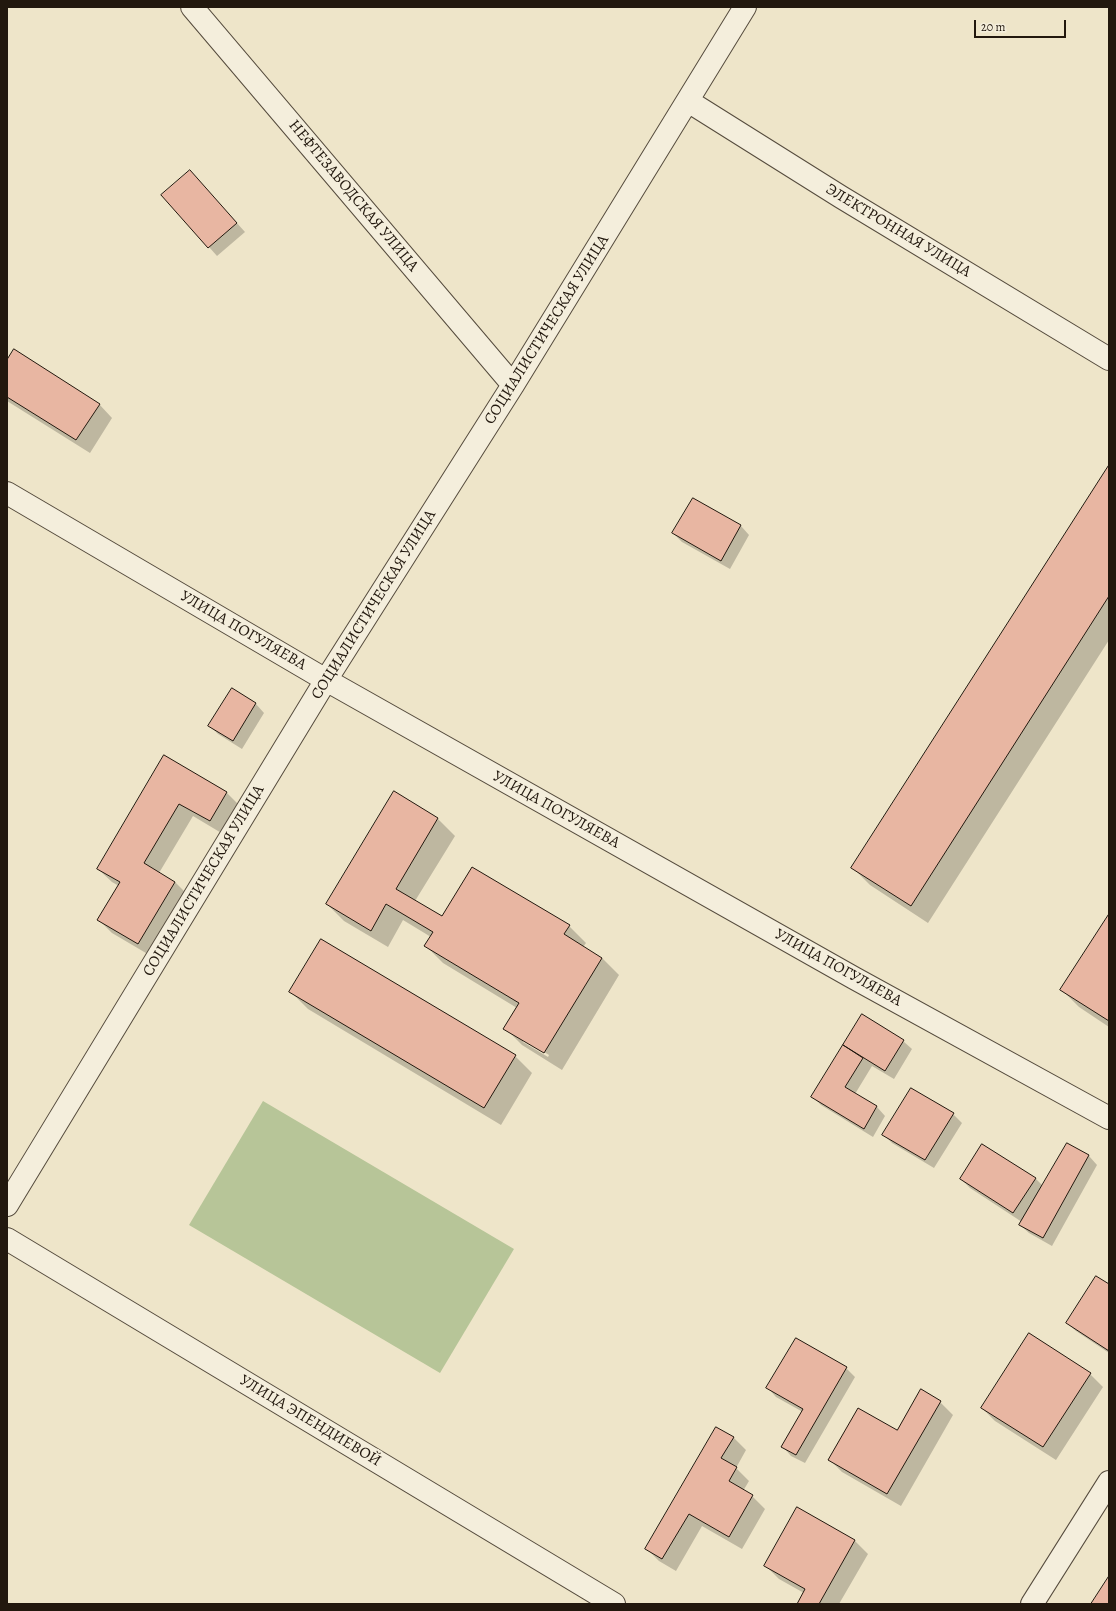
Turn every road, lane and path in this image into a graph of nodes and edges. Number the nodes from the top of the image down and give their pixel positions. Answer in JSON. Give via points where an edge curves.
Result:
{"nodes":[{"id":1,"x":192,"y":7,"type":"edge"},
{"id":2,"x":745,"y":7,"type":"edge"},
{"id":3,"x":688,"y":101,"type":"junction"},
{"id":4,"x":1109,"y":359,"type":"edge"},
{"id":5,"x":513,"y":385,"type":"junction"},
{"id":6,"x":7,"y":493,"type":"edge"},
{"id":7,"x":326,"y":680,"type":"junction"},
{"id":8,"x":1109,"y":1118,"type":"edge"},
{"id":9,"x":7,"y":1205,"type":"edge"},
{"id":10,"x":7,"y":1239,"type":"edge"},
{"id":11,"x":1109,"y":1482,"type":"edge"},
{"id":12,"x":614,"y":1604,"type":"edge"},
{"id":13,"x":1032,"y":1604,"type":"edge"}],
"edges":[{"from":1,"to":5,"type":"street","name":"НЕФТЕЗАВОДСКАЯ УЛИЦА"},
{"from":2,"to":3,"type":"street","name":"СОЦИАЛИСТИЧЕСКАЯ УЛИЦА"},
{"from":3,"to":4,"type":"street","name":"ЭЛЕКТРОННАЯ УЛИЦА"},
{"from":3,"to":5,"type":"street","name":"СОЦИАЛИСТИЧЕСКАЯ УЛИЦА"},
{"from":5,"to":7,"type":"street","name":"СОЦИАЛИСТИЧЕСКАЯ УЛИЦА"},
{"from":6,"to":7,"type":"street","name":"УЛИЦА ПОГУЛЯЕВА"},
{"from":7,"to":8,"type":"street","name":"УЛИЦА ПОГУЛЯЕВА","via":[[854,978]]},
{"from":7,"to":9,"type":"street","name":"СОЦИАЛИСТИЧЕСКАЯ УЛИЦА"},
{"from":10,"to":12,"type":"street","name":"УЛИЦА ЭПЕНДИЕВОЙ"},
{"from":11,"to":13,"type":"street"}]}
